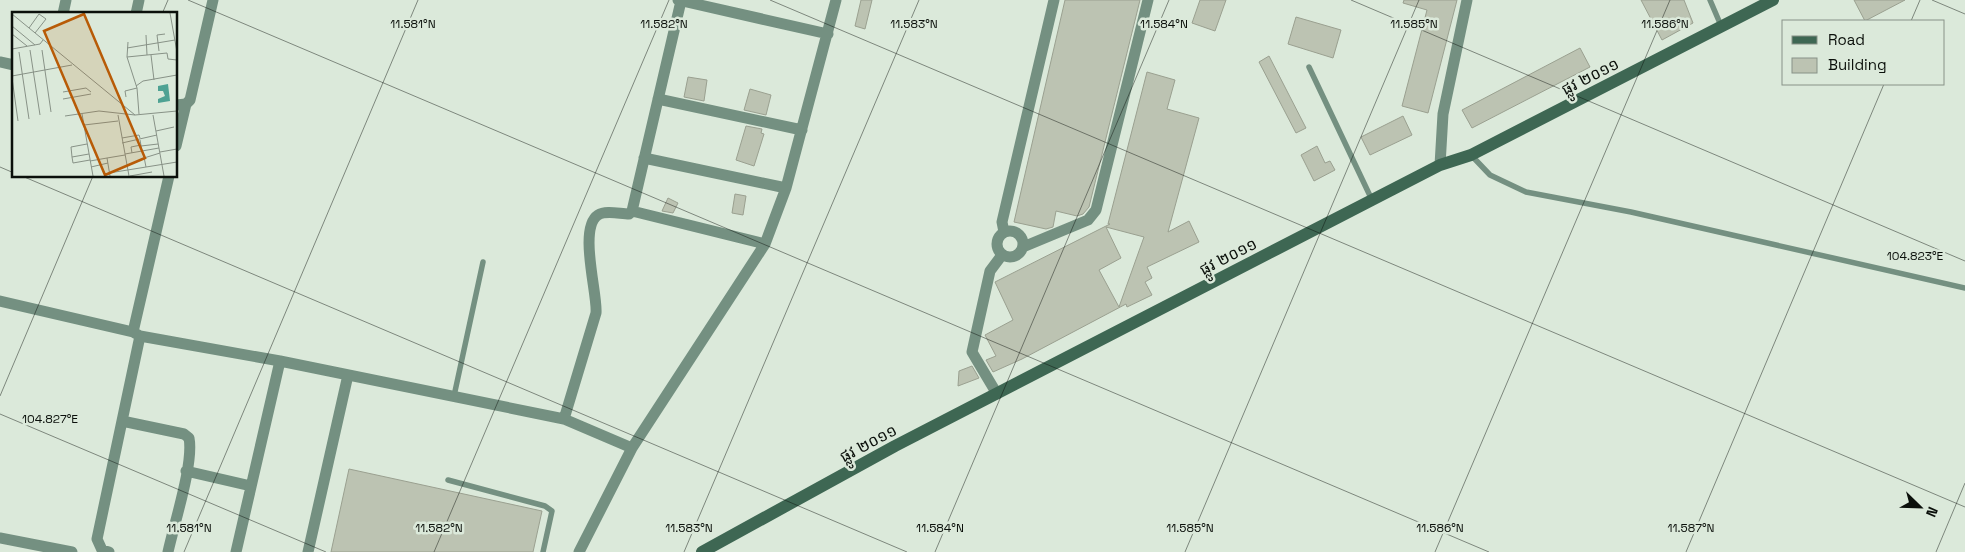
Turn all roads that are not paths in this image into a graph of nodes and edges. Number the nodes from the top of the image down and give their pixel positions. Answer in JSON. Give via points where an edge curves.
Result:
{"nodes":[{"id":1,"x":213,"y":0,"type":"edge"},
{"id":2,"x":679,"y":0,"type":"edge"},
{"id":3,"x":836,"y":0,"type":"edge"},
{"id":4,"x":1054,"y":0,"type":"edge"},
{"id":5,"x":1148,"y":0,"type":"edge"},
{"id":6,"x":1467,"y":0,"type":"edge"},
{"id":7,"x":1710,"y":0,"type":"edge"},
{"id":8,"x":1773,"y":0,"type":"edge"},
{"id":9,"x":1722,"y":28,"type":"junction"},
{"id":10,"x":828,"y":34,"type":"junction"},
{"id":11,"x":1309,"y":67,"type":"dead end"},
{"id":12,"x":658,"y":99,"type":"junction"},
{"id":13,"x":181,"y":104,"type":"edge"},
{"id":14,"x":178,"y":129,"type":"edge"},
{"id":15,"x":802,"y":130,"type":"junction"},
{"id":16,"x":1471,"y":155,"type":"junction"},
{"id":17,"x":644,"y":158,"type":"junction"},
{"id":18,"x":1440,"y":165,"type":"junction"},
{"id":19,"x":169,"y":178,"type":"edge"},
{"id":20,"x":786,"y":188,"type":"junction"},
{"id":21,"x":1372,"y":200,"type":"junction"},
{"id":22,"x":632,"y":211,"type":"junction"},
{"id":23,"x":1004,"y":232,"type":"junction"},
{"id":24,"x":765,"y":244,"type":"junction"},
{"id":25,"x":1023,"y":247,"type":"junction"},
{"id":26,"x":1002,"y":254,"type":"junction"},
{"id":27,"x":483,"y":262,"type":"dead end"},
{"id":28,"x":1965,"y":288,"type":"edge"},
{"id":29,"x":0,"y":301,"type":"edge"},
{"id":30,"x":137,"y":334,"type":"junction"},
{"id":31,"x":280,"y":361,"type":"junction"},
{"id":32,"x":348,"y":375,"type":"junction"},
{"id":33,"x":997,"y":394,"type":"junction"},
{"id":34,"x":454,"y":396,"type":"junction"},
{"id":35,"x":564,"y":419,"type":"junction"},
{"id":36,"x":122,"y":421,"type":"junction"},
{"id":37,"x":632,"y":448,"type":"junction"},
{"id":38,"x":186,"y":471,"type":"junction"},
{"id":39,"x":448,"y":480,"type":"dead end"},
{"id":40,"x":251,"y":486,"type":"junction"},
{"id":41,"x":2,"y":538,"type":"edge"},
{"id":42,"x":95,"y":549,"type":"edge"},
{"id":43,"x":8,"y":552,"type":"edge"},
{"id":44,"x":72,"y":552,"type":"edge"},
{"id":45,"x":108,"y":552,"type":"edge"},
{"id":46,"x":168,"y":552,"type":"edge"},
{"id":47,"x":236,"y":552,"type":"edge"},
{"id":48,"x":308,"y":552,"type":"edge"},
{"id":49,"x":543,"y":552,"type":"edge"},
{"id":50,"x":579,"y":552,"type":"edge"},
{"id":51,"x":702,"y":552,"type":"edge"}],
"edges":[{"from":1,"to":13,"type":"street","via":[[190,100]]},
{"from":2,"to":10,"type":"street"},
{"from":2,"to":12,"type":"street"},
{"from":3,"to":10,"type":"street"},
{"from":4,"to":23,"type":"street","via":[[1002,222]]},
{"from":5,"to":25,"type":"street","via":[[1096,210],[1088,220]]},
{"from":6,"to":18,"type":"street","via":[[1443,114]]},
{"from":7,"to":9,"type":"lane"},
{"from":8,"to":9,"type":"main road","name":"ផ្លូវ ២០១១"},
{"from":9,"to":16,"type":"main road","name":"ផ្លូវ ២០១១"},
{"from":10,"to":15,"type":"street"},
{"from":11,"to":21,"type":"lane"},
{"from":12,"to":15,"type":"street"},
{"from":12,"to":17,"type":"street"},
{"from":13,"to":14,"type":"street"},
{"from":15,"to":20,"type":"street"},
{"from":16,"to":18,"type":"main road","name":"ផ្លូវ ២០១១"},
{"from":16,"to":28,"type":"lane","via":[[1490,175],[1526,192],[1630,212]]},
{"from":17,"to":20,"type":"street"},
{"from":17,"to":22,"type":"street"},
{"from":18,"to":21,"type":"main road","name":"ផ្លូវ ២០១១"},
{"from":19,"to":30,"type":"street"},
{"from":20,"to":24,"type":"street"},
{"from":21,"to":33,"type":"main road","name":"ផ្លូវ ២០១១"},
{"from":22,"to":24,"type":"street"},
{"from":22,"to":35,"type":"street","via":[[600,214],[593,220],[590,264],[596,313]]},
{"from":23,"to":25,"type":"street","via":[[1013,230],[1020,234]]},
{"from":23,"to":26,"type":"street","via":[[997,243]]},
{"from":24,"to":37,"type":"street"},
{"from":25,"to":26,"type":"street","via":[[1015,257]]},
{"from":26,"to":33,"type":"street","via":[[990,271],[972,352]]},
{"from":27,"to":34,"type":"lane"},
{"from":29,"to":30,"type":"street"},
{"from":30,"to":31,"type":"street"},
{"from":30,"to":36,"type":"street"},
{"from":31,"to":32,"type":"street"},
{"from":31,"to":40,"type":"street"},
{"from":32,"to":34,"type":"street"},
{"from":32,"to":48,"type":"street"},
{"from":33,"to":51,"type":"main road","name":"ផ្លូវ ២០១១"},
{"from":34,"to":35,"type":"street"},
{"from":35,"to":37,"type":"street"},
{"from":36,"to":38,"type":"street","via":[[184,434],[189,438],[190,446]]},
{"from":36,"to":42,"type":"street"},
{"from":37,"to":50,"type":"street"},
{"from":38,"to":40,"type":"street"},
{"from":38,"to":46,"type":"street"},
{"from":39,"to":49,"type":"lane","via":[[546,506],[552,511]]},
{"from":40,"to":47,"type":"street"},
{"from":41,"to":43,"type":"street"},
{"from":41,"to":44,"type":"street"},
{"from":42,"to":45,"type":"street"}]}
